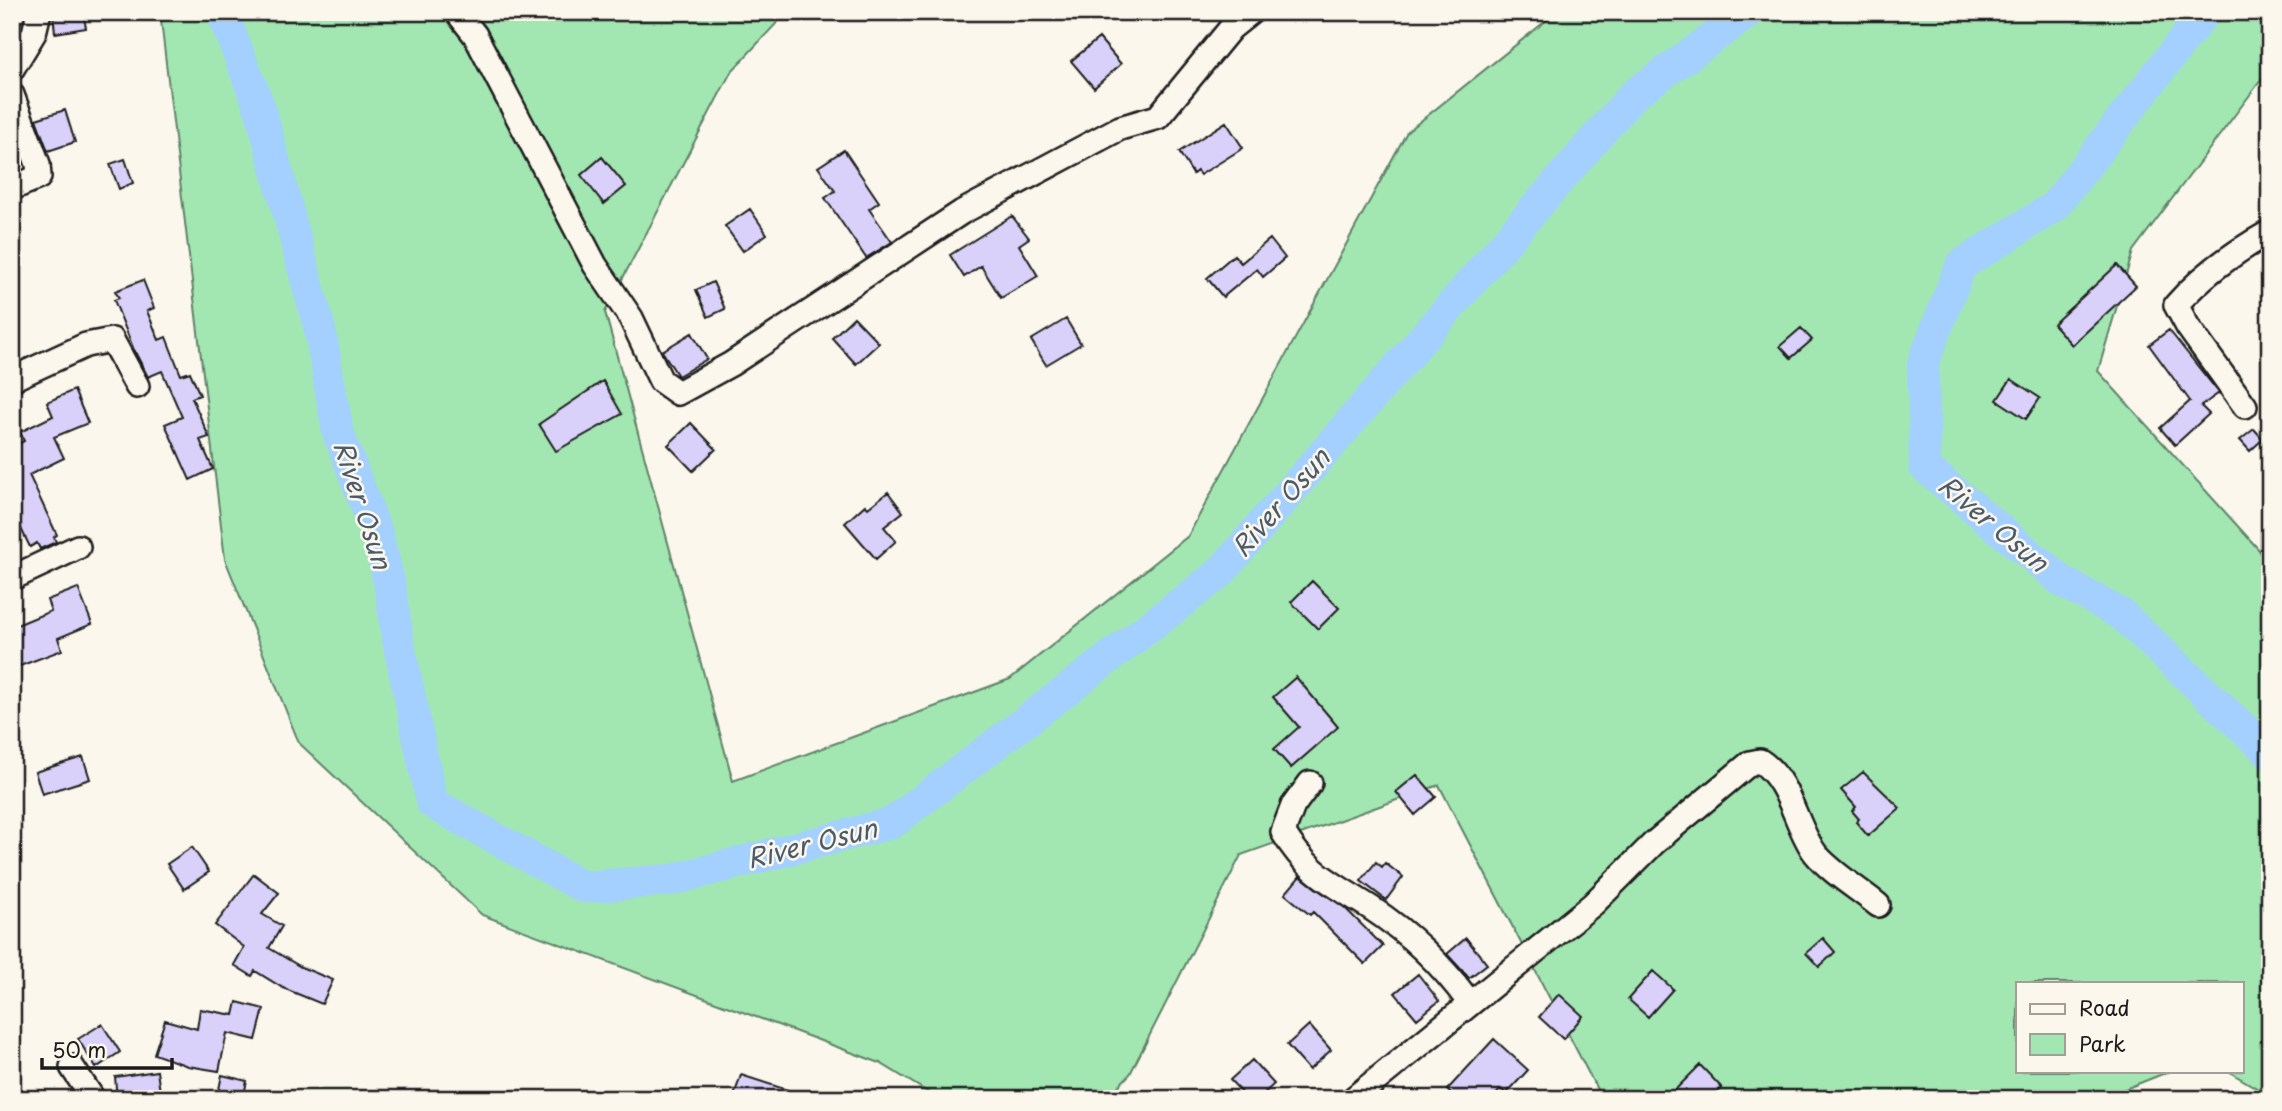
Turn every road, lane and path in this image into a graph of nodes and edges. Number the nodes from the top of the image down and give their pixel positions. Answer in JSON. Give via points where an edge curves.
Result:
{"nodes":[{"id":1,"x":39,"y":12,"type":"edge"},
{"id":2,"x":457,"y":12,"type":"edge"},
{"id":3,"x":1251,"y":12,"type":"edge"},
{"id":4,"x":12,"y":69,"type":"edge"},
{"id":5,"x":12,"y":96,"type":"edge"},
{"id":6,"x":12,"y":188,"type":"edge"},
{"id":7,"x":2270,"y":232,"type":"edge"},
{"id":8,"x":12,"y":379,"type":"edge"},
{"id":9,"x":136,"y":386,"type":"dead end"},
{"id":10,"x":2245,"y":406,"type":"dead end"},
{"id":11,"x":78,"y":547,"type":"dead end"},
{"id":12,"x":12,"y":578,"type":"edge"},
{"id":13,"x":1310,"y":783,"type":"dead end"},
{"id":14,"x":1878,"y":905,"type":"dead end"},
{"id":15,"x":1469,"y":1002,"type":"junction"},
{"id":16,"x":72,"y":1067,"type":"dead end"},
{"id":17,"x":93,"y":1099,"type":"edge"},
{"id":18,"x":1353,"y":1099,"type":"edge"}],
"edges":[{"from":1,"to":4,"type":"street","via":[[34,33]]},
{"from":2,"to":3,"type":"street","via":[[475,35],[661,381],[678,393],[731,364],[962,212],[1120,128],[1158,117],[1231,29]]},
{"from":5,"to":6,"type":"street","via":[[39,177]]},
{"from":7,"to":10,"type":"street","via":[[2200,278],[2176,305]]},
{"from":8,"to":9,"type":"street","via":[[86,345],[112,341]]},
{"from":11,"to":12,"type":"street"},
{"from":13,"to":15,"type":"street","via":[[1293,806],[1283,832],[1297,857],[1321,879],[1371,908],[1408,937],[1448,973]]},
{"from":14,"to":15,"type":"street","via":[[1816,854],[1767,765],[1750,763],[1621,872],[1593,904]]},
{"from":15,"to":18,"type":"street"},
{"from":16,"to":17,"type":"street"}]}
